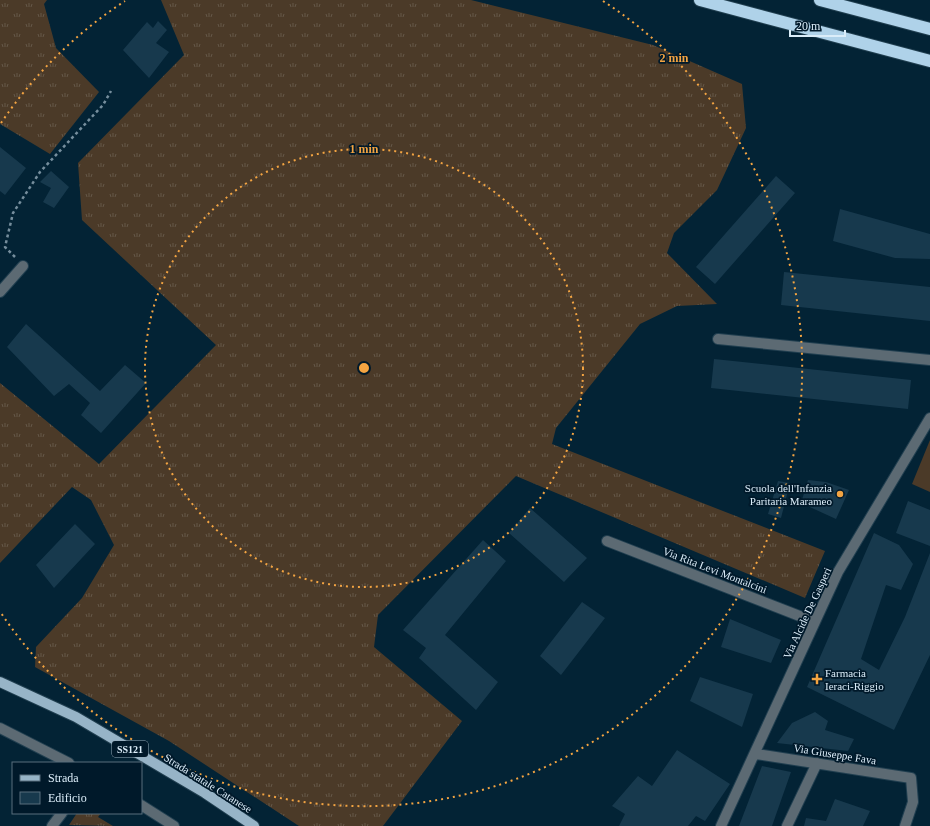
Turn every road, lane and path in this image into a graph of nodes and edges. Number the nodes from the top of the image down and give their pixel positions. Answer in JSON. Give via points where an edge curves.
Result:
{"nodes":[{"id":1,"x":700,"y":0,"type":"edge"},
{"id":2,"x":820,"y":0,"type":"edge"},
{"id":3,"x":930,"y":29,"type":"edge"},
{"id":4,"x":930,"y":61,"type":"edge"},
{"id":5,"x":111,"y":91,"type":"dead end"},
{"id":6,"x":23,"y":266,"type":"joint"},
{"id":7,"x":0,"y":292,"type":"edge"},
{"id":8,"x":718,"y":340,"type":"dead end"},
{"id":9,"x":930,"y":360,"type":"edge"},
{"id":10,"x":930,"y":418,"type":"edge"},
{"id":11,"x":607,"y":541,"type":"dead end"},
{"id":12,"x":815,"y":622,"type":"junction"},
{"id":13,"x":0,"y":682,"type":"edge"},
{"id":14,"x":0,"y":728,"type":"edge"},
{"id":15,"x":756,"y":754,"type":"junction"},
{"id":16,"x":67,"y":762,"type":"edge"},
{"id":17,"x":817,"y":763,"type":"junction"},
{"id":18,"x":142,"y":806,"type":"edge"},
{"id":19,"x":61,"y":814,"type":"edge"},
{"id":20,"x":52,"y":826,"type":"edge"},
{"id":21,"x":174,"y":826,"type":"edge"},
{"id":22,"x":254,"y":826,"type":"edge"},
{"id":23,"x":721,"y":826,"type":"edge"},
{"id":24,"x":787,"y":826,"type":"edge"},
{"id":25,"x":905,"y":826,"type":"edge"}],
"edges":[{"from":1,"to":4,"type":"highway"},
{"from":2,"to":3,"type":"highway"},
{"from":5,"to":6,"type":"path","via":[[103,105],[40,172],[13,213],[5,247]]},
{"from":6,"to":7,"type":"street"},
{"from":8,"to":9,"type":"street"},
{"from":10,"to":12,"type":"street","name":"Via Alcide De Gasperi","via":[[838,572]]},
{"from":11,"to":12,"type":"street","name":"Via Rita Levi Montalcini"},
{"from":12,"to":15,"type":"street","name":"Via Alcide De Gasperi"},
{"from":13,"to":22,"type":"main road","name":"Strada statale Catanese","number":"SS121","via":[[76,718],[205,792]]},
{"from":14,"to":16,"type":"street"},
{"from":15,"to":17,"type":"street","name":"Via Giuseppe Fava"},
{"from":15,"to":23,"type":"street","name":"Via Alcide De Gasperi"},
{"from":17,"to":24,"type":"street"},
{"from":17,"to":25,"type":"street","name":"Via Giuseppe Fava","via":[[911,778],[913,802]]},
{"from":18,"to":21,"type":"street"},
{"from":19,"to":20,"type":"street"}]}
